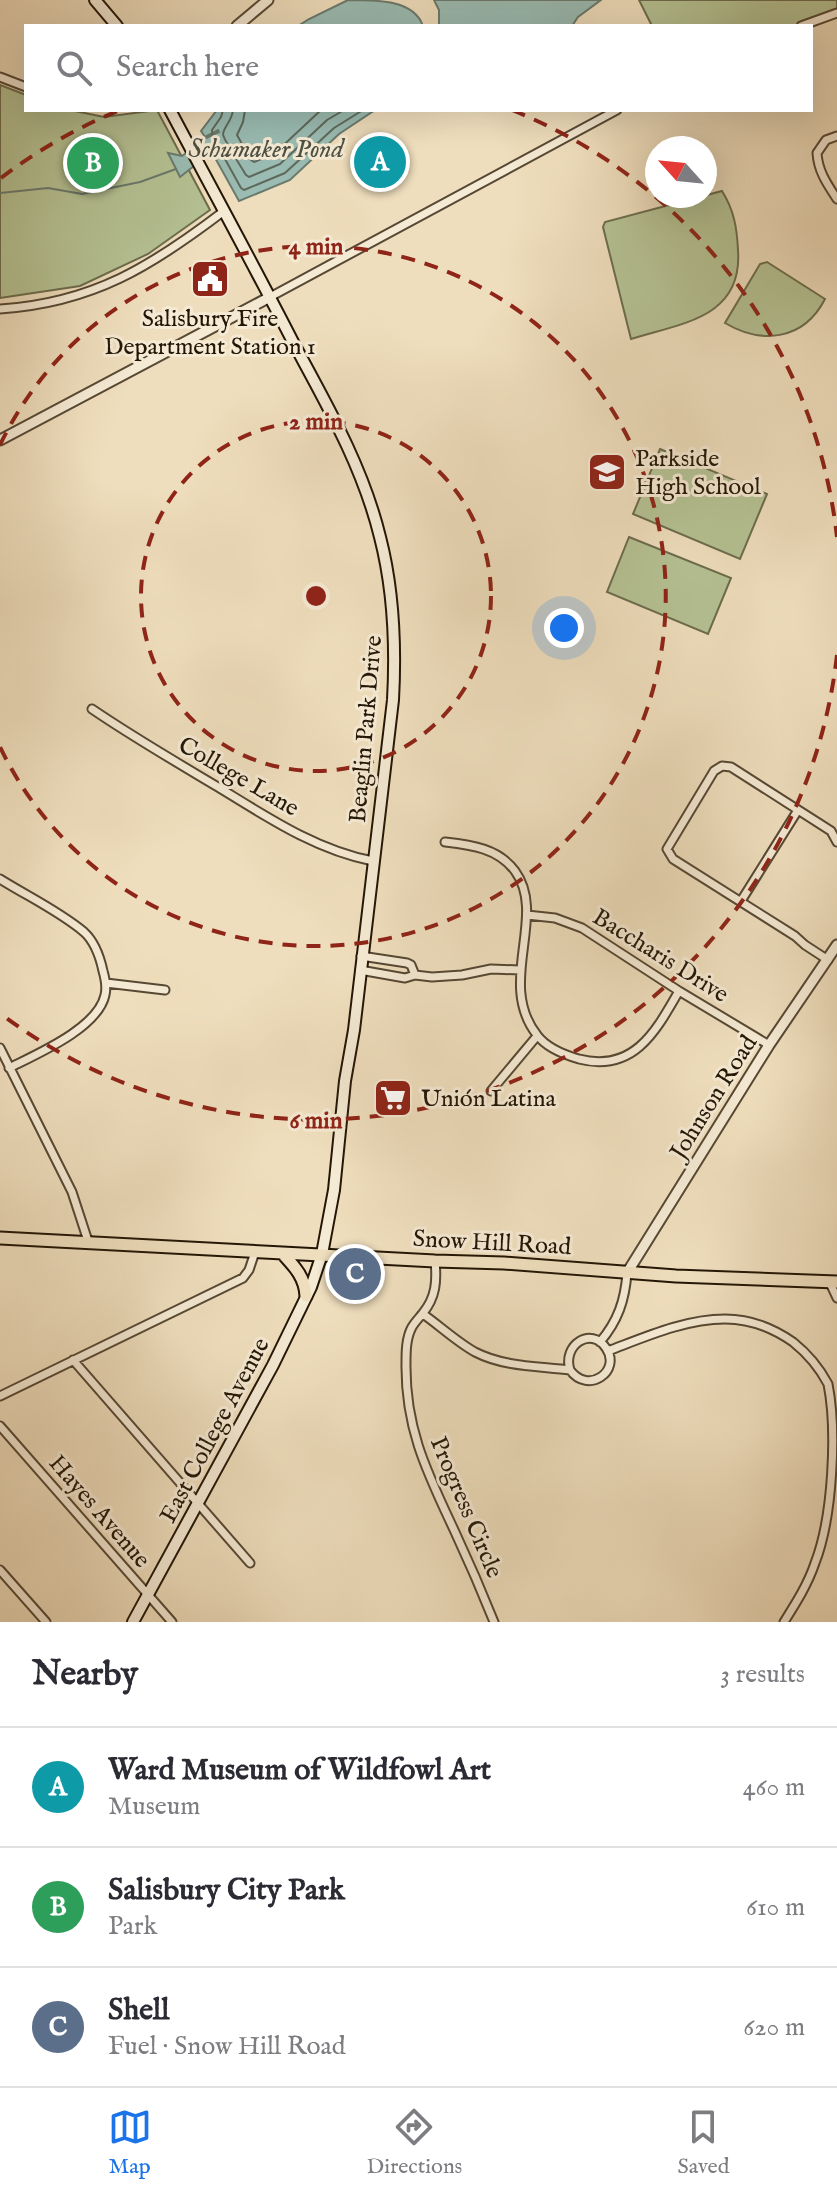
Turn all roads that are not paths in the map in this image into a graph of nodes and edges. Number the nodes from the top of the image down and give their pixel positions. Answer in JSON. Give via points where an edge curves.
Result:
{"nodes":[{"id":1,"x":95,"y":0,"type":"edge"},
{"id":2,"x":268,"y":0,"type":"edge"},
{"id":3,"x":837,"y":13,"type":"edge"},
{"id":4,"x":115,"y":24,"type":"edge"},
{"id":5,"x":239,"y":24,"type":"edge"},
{"id":6,"x":807,"y":24,"type":"edge"},
{"id":7,"x":0,"y":77,"type":"edge"},
{"id":8,"x":24,"y":86,"type":"edge"},
{"id":9,"x":171,"y":112,"type":"edge"},
{"id":10,"x":613,"y":112,"type":"edge"},
{"id":11,"x":837,"y":136,"type":"edge"},
{"id":12,"x":837,"y":199,"type":"edge"},
{"id":13,"x":224,"y":211,"type":"junction"},
{"id":14,"x":270,"y":297,"type":"junction"},
{"id":15,"x":0,"y":309,"type":"edge"},
{"id":16,"x":0,"y":440,"type":"edge"},
{"id":17,"x":92,"y":709,"type":"dead end"},
{"id":18,"x":798,"y":810,"type":"junction"},
{"id":19,"x":445,"y":842,"type":"dead end"},
{"id":20,"x":837,"y":842,"type":"edge"},
{"id":21,"x":373,"y":861,"type":"junction"},
{"id":22,"x":0,"y":879,"type":"edge"},
{"id":23,"x":741,"y":901,"type":"junction"},
{"id":24,"x":527,"y":915,"type":"junction"},
{"id":25,"x":837,"y":945,"type":"edge"},
{"id":26,"x":361,"y":956,"type":"junction"},
{"id":27,"x":828,"y":960,"type":"junction"},
{"id":28,"x":360,"y":970,"type":"junction"},
{"id":29,"x":520,"y":970,"type":"junction"},
{"id":30,"x":415,"y":975,"type":"junction"},
{"id":31,"x":106,"y":983,"type":"junction"},
{"id":32,"x":165,"y":990,"type":"dead end"},
{"id":33,"x":679,"y":991,"type":"junction"},
{"id":34,"x":537,"y":1036,"type":"junction"},
{"id":35,"x":769,"y":1045,"type":"junction"},
{"id":36,"x":0,"y":1048,"type":"edge"},
{"id":37,"x":9,"y":1068,"type":"junction"},
{"id":38,"x":491,"y":1091,"type":"dead end"},
{"id":39,"x":0,"y":1238,"type":"edge"},
{"id":40,"x":88,"y":1241,"type":"junction"},
{"id":41,"x":255,"y":1252,"type":"junction"},
{"id":42,"x":282,"y":1253,"type":"junction"},
{"id":43,"x":322,"y":1254,"type":"junction"},
{"id":44,"x":435,"y":1261,"type":"junction"},
{"id":45,"x":627,"y":1273,"type":"junction"},
{"id":46,"x":834,"y":1282,"type":"edge"},
{"id":47,"x":306,"y":1296,"type":"junction"},
{"id":48,"x":837,"y":1298,"type":"edge"},
{"id":49,"x":423,"y":1314,"type":"junction"},
{"id":50,"x":600,"y":1342,"type":"junction"},
{"id":51,"x":608,"y":1351,"type":"junction"},
{"id":52,"x":73,"y":1360,"type":"junction"},
{"id":53,"x":570,"y":1370,"type":"junction"},
{"id":54,"x":0,"y":1396,"type":"edge"},
{"id":55,"x":0,"y":1426,"type":"edge"},
{"id":56,"x":197,"y":1503,"type":"junction"},
{"id":57,"x":250,"y":1563,"type":"dead end"},
{"id":58,"x":0,"y":1570,"type":"edge"},
{"id":59,"x":147,"y":1596,"type":"junction"},
{"id":60,"x":46,"y":1622,"type":"edge"},
{"id":61,"x":133,"y":1622,"type":"edge"},
{"id":62,"x":172,"y":1622,"type":"edge"},
{"id":63,"x":494,"y":1622,"type":"edge"},
{"id":64,"x":784,"y":1622,"type":"edge"}],
"edges":[{"from":1,"to":4,"type":"main road"},
{"from":2,"to":5,"type":"street"},
{"from":3,"to":6,"type":"street"},
{"from":7,"to":8,"type":"street"},
{"from":9,"to":13,"type":"main road","name":"Beaglin Park Drive"},
{"from":10,"to":14,"type":"street"},
{"from":11,"to":12,"type":"street","via":[[826,140],[817,153],[823,178]]},
{"from":13,"to":14,"type":"main road","name":"Beaglin Park Drive"},
{"from":13,"to":15,"type":"street","via":[[162,256],[109,285],[70,298]]},
{"from":14,"to":16,"type":"street"},
{"from":14,"to":21,"type":"main road","name":"Beaglin Park Drive","via":[[346,444],[373,509],[384,553],[395,669]]},
{"from":17,"to":21,"type":"street","name":"College Lane","via":[[301,836]]},
{"from":18,"to":20,"type":"street","via":[[831,831]]},
{"from":18,"to":23,"type":"street"},
{"from":18,"to":23,"type":"street","via":[[731,767],[714,771],[667,849],[673,859]]},
{"from":19,"to":24,"type":"street","via":[[480,846],[502,859],[521,883]]},
{"from":21,"to":26,"type":"main road","name":"Beaglin Park Drive"},
{"from":22,"to":31,"type":"street","via":[[85,933],[99,955]]},
{"from":23,"to":27,"type":"street"},
{"from":24,"to":29,"type":"street"},
{"from":24,"to":33,"type":"street","name":"Baccharis Drive","via":[[582,928]]},
{"from":25,"to":27,"type":"street","name":"Johnson Road"},
{"from":26,"to":28,"type":"main road","name":"Beaglin Park Drive"},
{"from":26,"to":30,"type":"street","via":[[407,963]]},
{"from":27,"to":35,"type":"street","name":"Johnson Road"},
{"from":28,"to":30,"type":"street"},
{"from":28,"to":43,"type":"main road","name":"Beaglin Park Drive"},
{"from":29,"to":30,"type":"street"},
{"from":29,"to":34,"type":"street","via":[[522,999]]},
{"from":31,"to":32,"type":"street"},
{"from":31,"to":37,"type":"street","via":[[99,1011],[87,1023]]},
{"from":33,"to":34,"type":"street","via":[[640,1047],[612,1061],[570,1056]]},
{"from":33,"to":35,"type":"street","name":"Baccharis Drive"},
{"from":34,"to":38,"type":"street"},
{"from":35,"to":45,"type":"street","name":"Johnson Road"},
{"from":36,"to":37,"type":"street"},
{"from":37,"to":40,"type":"street","via":[[72,1192]]},
{"from":39,"to":40,"type":"main road","name":"Snow Hill Road"},
{"from":40,"to":41,"type":"main road","name":"Snow Hill Road"},
{"from":41,"to":42,"type":"main road","name":"Snow Hill Road"},
{"from":41,"to":52,"type":"street","via":[[243,1278]]},
{"from":42,"to":43,"type":"main road","name":"Snow Hill Road"},
{"from":42,"to":47,"type":"main road","via":[[300,1272]]},
{"from":43,"to":44,"type":"main road","name":"Snow Hill Road"},
{"from":43,"to":47,"type":"main road","name":"East College Avenue"},
{"from":44,"to":45,"type":"main road","name":"Snow Hill Road"},
{"from":44,"to":49,"type":"street","name":"Progress Circle","via":[[435,1290]]},
{"from":45,"to":46,"type":"main road","name":"Snow Hill Road"},
{"from":45,"to":50,"type":"street","via":[[621,1309]]},
{"from":46,"to":48,"type":"street"},
{"from":47,"to":56,"type":"main road","name":"East College Avenue"},
{"from":49,"to":53,"type":"street","via":[[492,1359]]},
{"from":49,"to":63,"type":"street","name":"Progress Circle","via":[[407,1343],[415,1438]]},
{"from":50,"to":51,"type":"street"},
{"from":50,"to":53,"type":"street","via":[[585,1339],[574,1345],[568,1357]]},
{"from":51,"to":53,"type":"street","via":[[610,1363],[599,1379],[579,1379]]},
{"from":51,"to":64,"type":"street","via":[[681,1325],[727,1319],[782,1335],[819,1368],[834,1405],[834,1491],[815,1565]]},
{"from":52,"to":54,"type":"street"},
{"from":52,"to":56,"type":"street"},
{"from":55,"to":59,"type":"street","name":"Hayes Avenue"},
{"from":56,"to":57,"type":"street"},
{"from":56,"to":59,"type":"main road","name":"East College Avenue"},
{"from":58,"to":60,"type":"street"},
{"from":59,"to":61,"type":"main road","name":"East College Avenue"},
{"from":59,"to":62,"type":"street","name":"Hayes Avenue"}]}
